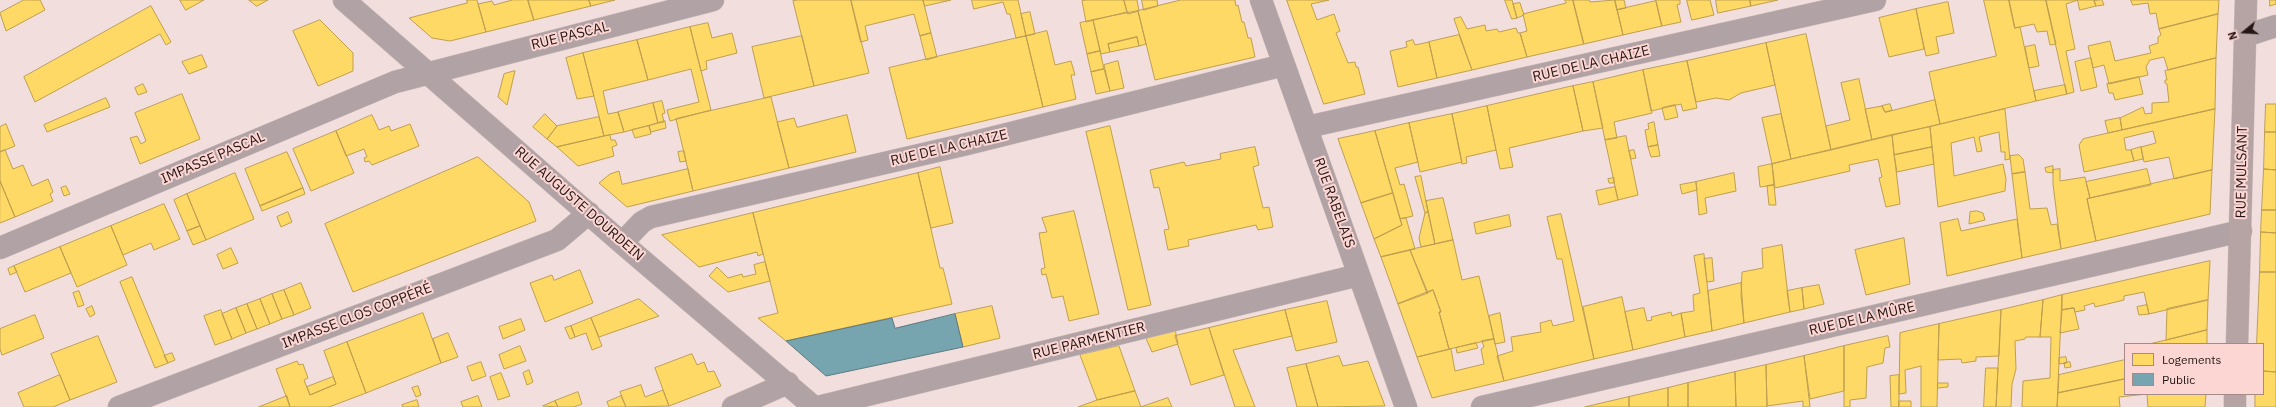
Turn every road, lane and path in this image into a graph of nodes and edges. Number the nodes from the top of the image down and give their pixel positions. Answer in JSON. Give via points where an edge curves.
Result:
{"nodes":[{"id":1,"x":344,"y":0,"type":"edge"},
{"id":2,"x":713,"y":0,"type":"edge"},
{"id":3,"x":1261,"y":0,"type":"edge"},
{"id":4,"x":1875,"y":0,"type":"edge"},
{"id":5,"x":2246,"y":0,"type":"edge"},
{"id":6,"x":2276,"y":26,"type":"edge"},
{"id":7,"x":2245,"y":36,"type":"junction"},
{"id":8,"x":1284,"y":64,"type":"junction"},
{"id":9,"x":428,"y":73,"type":"junction"},
{"id":10,"x":1306,"y":127,"type":"junction"},
{"id":11,"x":589,"y":213,"type":"junction"},
{"id":12,"x":2241,"y":230,"type":"junction"},
{"id":13,"x":622,"y":243,"type":"junction"},
{"id":14,"x":0,"y":248,"type":"edge"},
{"id":15,"x":1360,"y":275,"type":"junction"},
{"id":16,"x":2237,"y":343,"type":"edge"},
{"id":17,"x":788,"y":383,"type":"junction"},
{"id":18,"x":2235,"y":395,"type":"edge"},
{"id":19,"x":119,"y":407,"type":"edge"},
{"id":20,"x":733,"y":407,"type":"edge"},
{"id":21,"x":814,"y":407,"type":"edge"},
{"id":22,"x":818,"y":407,"type":"edge"},
{"id":23,"x":1406,"y":407,"type":"edge"},
{"id":24,"x":1482,"y":407,"type":"edge"},
{"id":25,"x":2235,"y":407,"type":"edge"}],
"edges":[{"from":1,"to":9,"type":"street","name":"RUE AUGUSTE DOURDEIN"},
{"from":2,"to":9,"type":"street","name":"RUE PASCAL"},
{"from":3,"to":8,"type":"street","name":"RUE RABELAIS"},
{"from":4,"to":10,"type":"street","name":"RUE DE LA CHAIZE"},
{"from":5,"to":7,"type":"main road","name":"RUE MULSANT"},
{"from":6,"to":7,"type":"street"},
{"from":7,"to":12,"type":"main road","name":"RUE MULSANT"},
{"from":8,"to":10,"type":"street","name":"RUE RABELAIS"},
{"from":8,"to":13,"type":"street","name":"RUE DE LA CHAIZE","via":[[967,144],[651,217],[642,222]]},
{"from":9,"to":11,"type":"street","name":"RUE AUGUSTE DOURDEIN"},
{"from":9,"to":14,"type":"street","name":"IMPASSE PASCAL","via":[[395,82]]},
{"from":10,"to":15,"type":"street","name":"RUE RABELAIS"},
{"from":11,"to":13,"type":"street","name":"RUE AUGUSTE DOURDEIN"},
{"from":11,"to":19,"type":"street","name":"IMPASSE CLOS COPPÉRÉ","via":[[557,240]]},
{"from":12,"to":16,"type":"main road","name":"RUE MULSANT"},
{"from":12,"to":24,"type":"street","name":"RUE DE LA MÛRE"},
{"from":13,"to":17,"type":"street","name":"RUE AUGUSTE DOURDEIN"},
{"from":15,"to":22,"type":"street","name":"RUE PARMENTIER"},
{"from":15,"to":23,"type":"street","name":"RUE RABELAIS"},
{"from":17,"to":20,"type":"street"},
{"from":17,"to":21,"type":"street","name":"RUE AUGUSTE DOURDEIN"},
{"from":18,"to":25,"type":"main road"}]}
